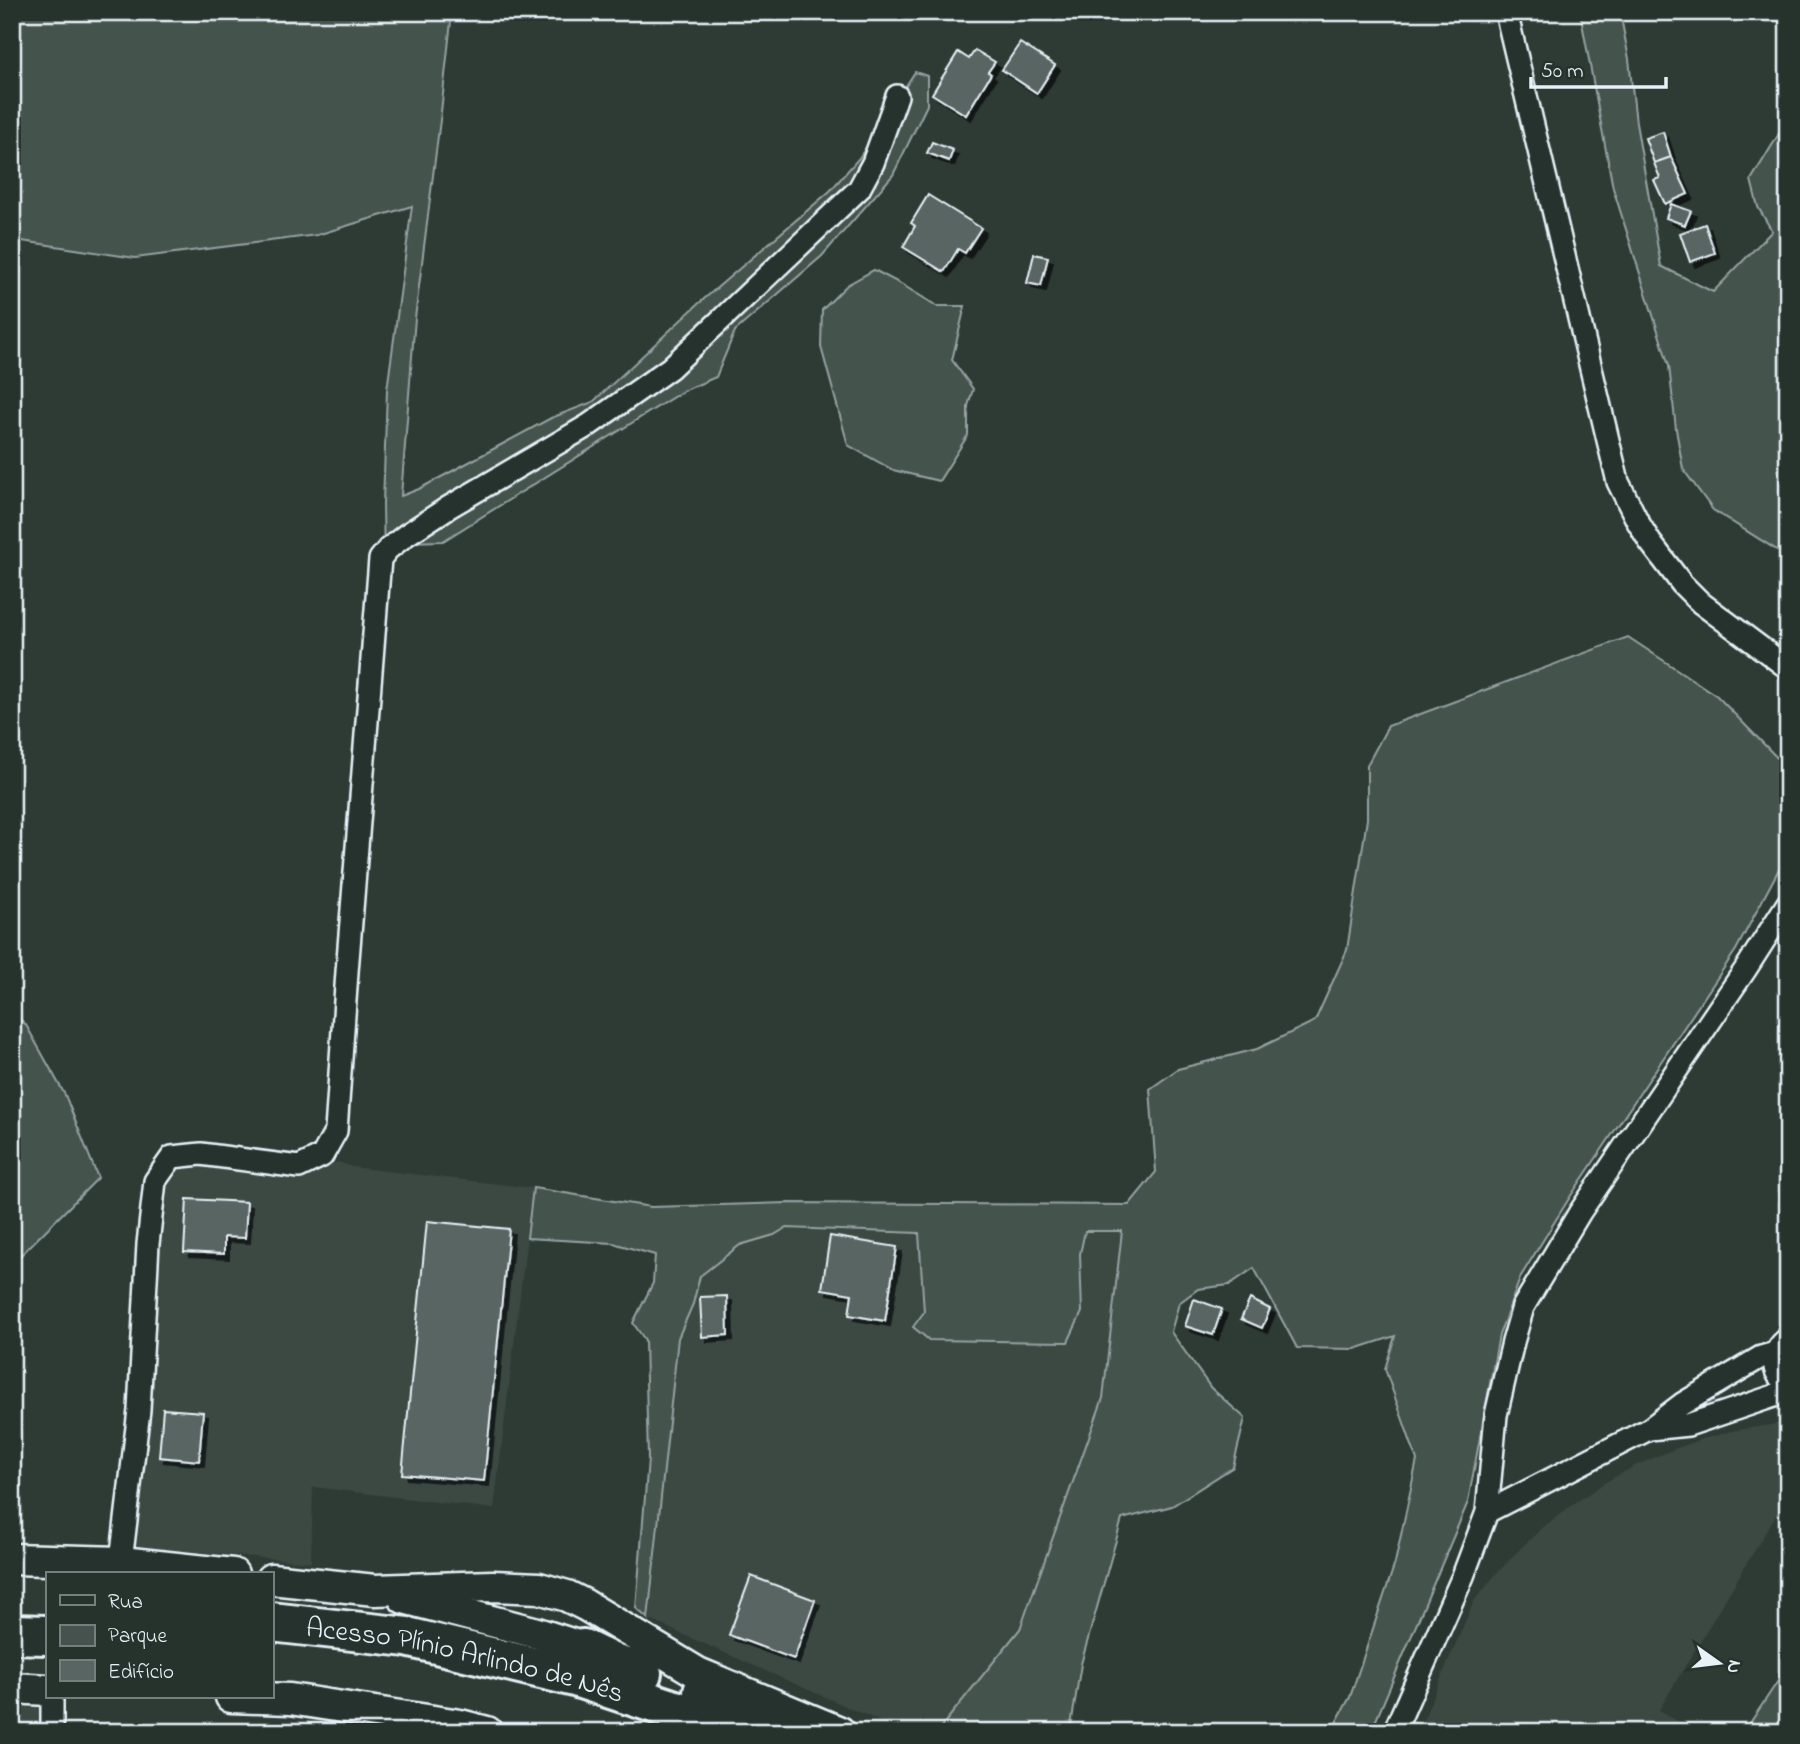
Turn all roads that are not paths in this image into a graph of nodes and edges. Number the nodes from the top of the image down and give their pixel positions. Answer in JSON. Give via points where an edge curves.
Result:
{"nodes":[{"id":1,"x":1506,"y":12,"type":"edge"},
{"id":2,"x":897,"y":96,"type":"dead end"},
{"id":3,"x":1788,"y":668,"type":"edge"},
{"id":4,"x":1788,"y":903,"type":"edge"},
{"id":5,"x":1782,"y":1346,"type":"edge"},
{"id":6,"x":1788,"y":1385,"type":"edge"},
{"id":7,"x":1649,"y":1429,"type":"junction"},
{"id":8,"x":1487,"y":1512,"type":"junction"},
{"id":9,"x":12,"y":1559,"type":"edge"},
{"id":10,"x":121,"y":1562,"type":"junction"},
{"id":11,"x":214,"y":1572,"type":"edge"},
{"id":12,"x":273,"y":1578,"type":"edge"},
{"id":13,"x":492,"y":1586,"type":"junction"},
{"id":14,"x":374,"y":1590,"type":"junction"},
{"id":15,"x":12,"y":1609,"type":"edge"},
{"id":16,"x":46,"y":1610,"type":"edge"},
{"id":17,"x":273,"y":1622,"type":"edge"},
{"id":18,"x":12,"y":1634,"type":"edge"},
{"id":19,"x":46,"y":1635,"type":"edge"},
{"id":20,"x":273,"y":1645,"type":"edge"},
{"id":21,"x":583,"y":1649,"type":"junction"},
{"id":22,"x":698,"y":1674,"type":"junction"},
{"id":23,"x":12,"y":1688,"type":"edge"},
{"id":24,"x":46,"y":1690,"type":"edge"},
{"id":25,"x":51,"y":1698,"type":"edge"},
{"id":26,"x":260,"y":1698,"type":"edge"},
{"id":27,"x":665,"y":1731,"type":"edge"},
{"id":28,"x":52,"y":1732,"type":"edge"},
{"id":29,"x":487,"y":1732,"type":"edge"},
{"id":30,"x":734,"y":1732,"type":"edge"},
{"id":31,"x":794,"y":1732,"type":"edge"},
{"id":32,"x":840,"y":1732,"type":"edge"},
{"id":33,"x":1394,"y":1732,"type":"edge"}],
"edges":[{"from":1,"to":3,"type":"street","via":[[1618,482],[1638,523],[1682,584],[1700,603]]},
{"from":2,"to":10,"type":"street","via":[[859,189],[670,368],[589,425],[406,535],[380,559],[336,1130],[323,1156],[299,1167],[201,1154],[172,1157],[155,1181],[139,1410]]},
{"from":4,"to":8,"type":"street","via":[[1580,1212],[1523,1307],[1496,1415]]},
{"from":5,"to":6,"type":"street","via":[[1774,1366]]},
{"from":5,"to":7,"type":"street","via":[[1693,1397]]},
{"from":6,"to":7,"type":"street","via":[[1774,1396],[1688,1425]]},
{"from":7,"to":8,"type":"street"},
{"from":8,"to":33,"type":"street"},
{"from":9,"to":10,"type":"main road"},
{"from":10,"to":11,"type":"main road"},
{"from":12,"to":14,"type":"main road"},
{"from":13,"to":14,"type":"main road"},
{"from":13,"to":21,"type":"main road","via":[[546,1619]]},
{"from":13,"to":22,"type":"main road","via":[[539,1588],[567,1596]]},
{"from":14,"to":21,"type":"main road"},
{"from":15,"to":16,"type":"highway"},
{"from":17,"to":30,"type":"highway","name":"Acesso Plínio Arlindo de Nês","via":[[407,1637],[575,1677]]},
{"from":18,"to":19,"type":"highway"},
{"from":20,"to":27,"type":"highway","name":"Acesso Plínio Arlindo de Nês","via":[[407,1662],[569,1701]]},
{"from":21,"to":22,"type":"main road"},
{"from":21,"to":31,"type":"highway","via":[[616,1665],[743,1707]]},
{"from":22,"to":32,"type":"main road"},
{"from":23,"to":24,"type":"main road"},
{"from":25,"to":28,"type":"street"},
{"from":26,"to":29,"type":"main road","via":[[460,1724]]}]}
